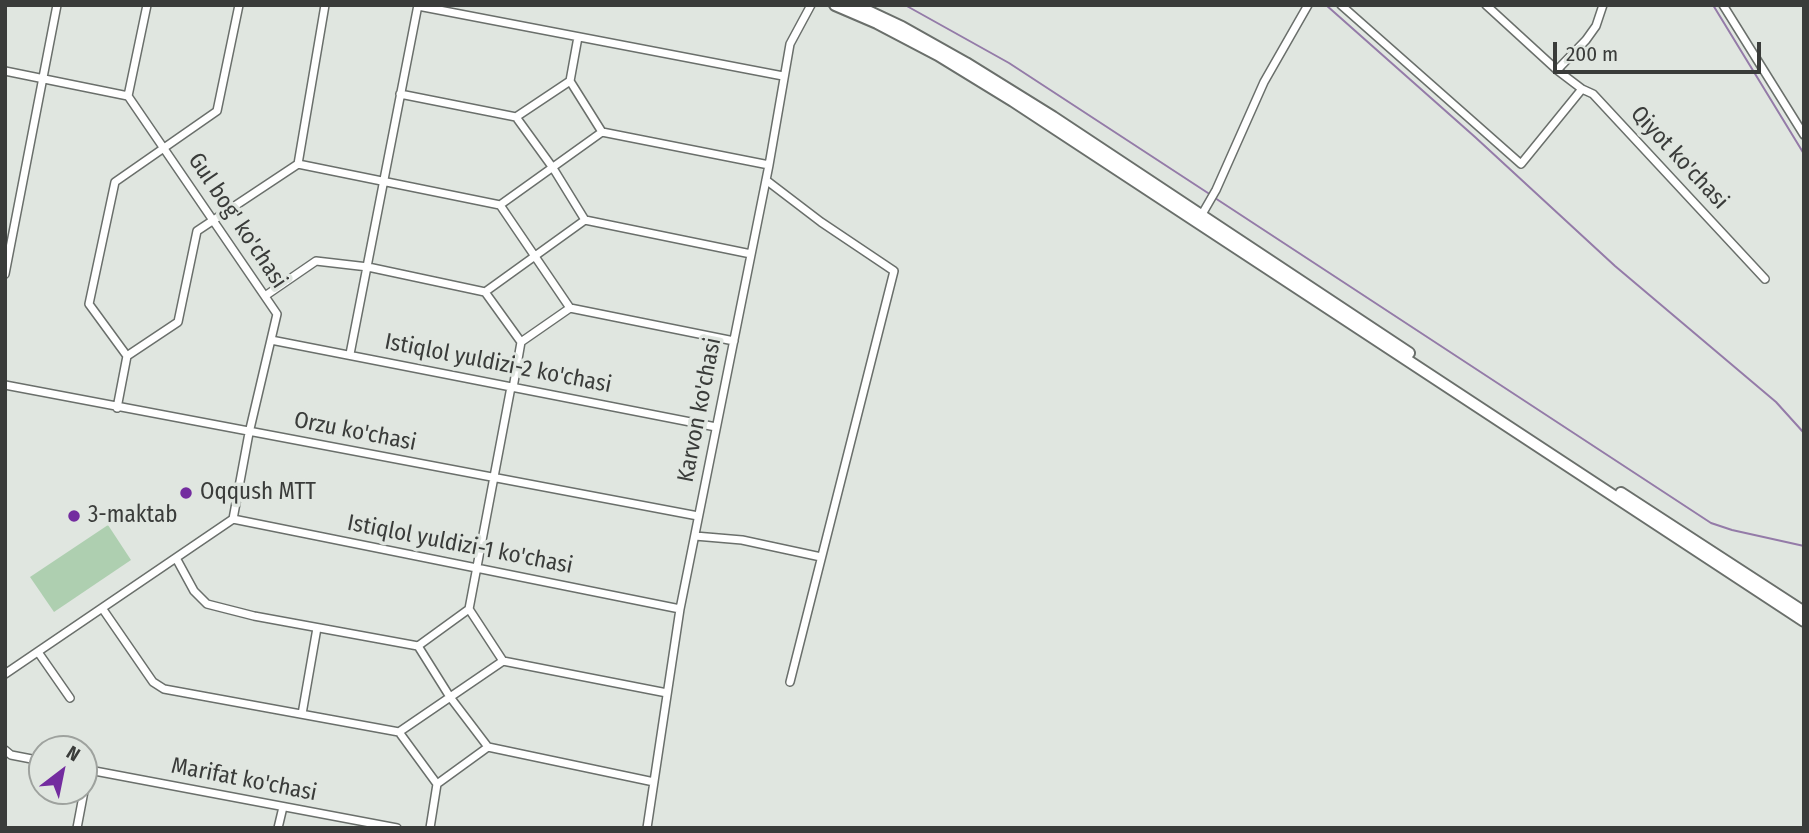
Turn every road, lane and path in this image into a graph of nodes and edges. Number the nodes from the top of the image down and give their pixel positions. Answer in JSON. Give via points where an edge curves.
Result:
{"nodes":[{"id":1,"x":57,"y":5,"type":"edge"},
{"id":2,"x":146,"y":5,"type":"edge"},
{"id":3,"x":239,"y":5,"type":"edge"},
{"id":4,"x":326,"y":5,"type":"edge"},
{"id":5,"x":811,"y":5,"type":"edge"},
{"id":6,"x":835,"y":5,"type":"edge"},
{"id":7,"x":855,"y":5,"type":"edge"},
{"id":8,"x":1308,"y":5,"type":"edge"},
{"id":9,"x":1341,"y":5,"type":"edge"},
{"id":10,"x":1486,"y":5,"type":"edge"},
{"id":11,"x":1604,"y":5,"type":"edge"},
{"id":12,"x":1723,"y":5,"type":"edge"},
{"id":13,"x":418,"y":6,"type":"edge"},
{"id":14,"x":578,"y":37,"type":"junction"},
{"id":15,"x":1558,"y":70,"type":"junction"},
{"id":16,"x":5,"y":71,"type":"edge"},
{"id":17,"x":783,"y":76,"type":"junction"},
{"id":18,"x":43,"y":79,"type":"junction"},
{"id":19,"x":570,"y":81,"type":"junction"},
{"id":20,"x":1582,"y":89,"type":"junction"},
{"id":21,"x":400,"y":94,"type":"junction"},
{"id":22,"x":128,"y":96,"type":"junction"},
{"id":23,"x":516,"y":117,"type":"junction"},
{"id":24,"x":602,"y":132,"type":"junction"},
{"id":25,"x":1804,"y":135,"type":"edge"},
{"id":26,"x":164,"y":149,"type":"junction"},
{"id":27,"x":298,"y":164,"type":"junction"},
{"id":28,"x":769,"y":165,"type":"junction"},
{"id":29,"x":553,"y":168,"type":"junction"},
{"id":30,"x":766,"y":180,"type":"junction"},
{"id":31,"x":382,"y":182,"type":"junction"},
{"id":32,"x":500,"y":205,"type":"junction"},
{"id":33,"x":213,"y":220,"type":"junction"},
{"id":34,"x":585,"y":220,"type":"junction"},
{"id":35,"x":1199,"y":220,"type":"junction"},
{"id":36,"x":8,"y":239,"type":"edge"},
{"id":37,"x":535,"y":254,"type":"junction"},
{"id":38,"x":751,"y":254,"type":"junction"},
{"id":39,"x":368,"y":267,"type":"junction"},
{"id":40,"x":5,"y":274,"type":"edge"},
{"id":41,"x":1765,"y":279,"type":"dead end"},
{"id":42,"x":485,"y":292,"type":"junction"},
{"id":43,"x":265,"y":296,"type":"junction"},
{"id":44,"x":570,"y":308,"type":"junction"},
{"id":45,"x":271,"y":340,"type":"junction"},
{"id":46,"x":734,"y":341,"type":"junction"},
{"id":47,"x":521,"y":342,"type":"junction"},
{"id":48,"x":350,"y":354,"type":"junction"},
{"id":49,"x":127,"y":356,"type":"junction"},
{"id":50,"x":5,"y":386,"type":"edge"},
{"id":51,"x":512,"y":388,"type":"junction"},
{"id":52,"x":117,"y":408,"type":"junction"},
{"id":53,"x":716,"y":427,"type":"junction"},
{"id":54,"x":249,"y":433,"type":"junction"},
{"id":55,"x":495,"y":478,"type":"junction"},
{"id":56,"x":698,"y":516,"type":"junction"},
{"id":57,"x":233,"y":519,"type":"junction"},
{"id":58,"x":695,"y":536,"type":"junction"},
{"id":59,"x":821,"y":557,"type":"junction"},
{"id":60,"x":176,"y":558,"type":"junction"},
{"id":61,"x":477,"y":568,"type":"junction"},
{"id":62,"x":102,"y":608,"type":"junction"},
{"id":63,"x":469,"y":609,"type":"junction"},
{"id":64,"x":680,"y":609,"type":"junction"},
{"id":65,"x":1804,"y":612,"type":"edge"},
{"id":66,"x":1804,"y":621,"type":"edge"},
{"id":67,"x":317,"y":628,"type":"junction"},
{"id":68,"x":418,"y":646,"type":"junction"},
{"id":69,"x":38,"y":652,"type":"junction"},
{"id":70,"x":503,"y":661,"type":"junction"},
{"id":71,"x":5,"y":674,"type":"edge"},
{"id":72,"x":790,"y":682,"type":"dead end"},
{"id":73,"x":667,"y":693,"type":"junction"},
{"id":74,"x":450,"y":697,"type":"junction"},
{"id":75,"x":70,"y":698,"type":"dead end"},
{"id":76,"x":302,"y":714,"type":"junction"},
{"id":77,"x":399,"y":732,"type":"junction"},
{"id":78,"x":488,"y":747,"type":"junction"},
{"id":79,"x":5,"y":750,"type":"edge"},
{"id":80,"x":28,"y":758,"type":"edge"},
{"id":81,"x":98,"y":771,"type":"edge"},
{"id":82,"x":654,"y":782,"type":"junction"},
{"id":83,"x":437,"y":784,"type":"junction"},
{"id":84,"x":81,"y":805,"type":"edge"},
{"id":85,"x":283,"y":807,"type":"junction"},
{"id":86,"x":77,"y":828,"type":"edge"},
{"id":87,"x":278,"y":828,"type":"edge"},
{"id":88,"x":397,"y":828,"type":"edge"},
{"id":89,"x":430,"y":828,"type":"edge"},
{"id":90,"x":647,"y":828,"type":"edge"}],
"edges":[{"from":1,"to":18,"type":"street"},
{"from":2,"to":22,"type":"street"},
{"from":3,"to":26,"type":"street","via":[[217,111]]},
{"from":4,"to":27,"type":"street"},
{"from":5,"to":17,"type":"street","name":"Karvon ko'chasi","via":[[790,44]]},
{"from":6,"to":35,"type":"main road","via":[[938,55]]},
{"from":7,"to":35,"type":"main road","via":[[967,63]]},
{"from":8,"to":35,"type":"street","via":[[1264,82]]},
{"from":9,"to":20,"type":"street","via":[[1521,164]]},
{"from":10,"to":15,"type":"street","name":"Qiyot ko'chasi"},
{"from":11,"to":15,"type":"street","via":[[1596,26]]},
{"from":12,"to":25,"type":"street"},
{"from":13,"to":14,"type":"street"},
{"from":13,"to":21,"type":"street"},
{"from":14,"to":17,"type":"street"},
{"from":14,"to":19,"type":"street"},
{"from":15,"to":20,"type":"street","name":"Qiyot ko'chasi"},
{"from":16,"to":18,"type":"street"},
{"from":17,"to":28,"type":"street","name":"Karvon ko'chasi"},
{"from":18,"to":22,"type":"street"},
{"from":18,"to":36,"type":"street"},
{"from":19,"to":23,"type":"street"},
{"from":19,"to":24,"type":"street"},
{"from":20,"to":41,"type":"street","name":"Qiyot ko'chasi","via":[[1593,93]]},
{"from":21,"to":23,"type":"street"},
{"from":21,"to":31,"type":"street"},
{"from":22,"to":26,"type":"street","name":"Gul bog' ko'chasi"},
{"from":23,"to":29,"type":"street"},
{"from":24,"to":28,"type":"street"},
{"from":24,"to":29,"type":"street"},
{"from":26,"to":33,"type":"street","name":"Gul bog' ko'chasi"},
{"from":26,"to":49,"type":"street","via":[[115,182],[89,304]]},
{"from":27,"to":31,"type":"street"},
{"from":27,"to":33,"type":"street"},
{"from":28,"to":30,"type":"street","name":"Karvon ko'chasi"},
{"from":29,"to":32,"type":"street"},
{"from":29,"to":34,"type":"street"},
{"from":30,"to":38,"type":"street","name":"Karvon ko'chasi"},
{"from":30,"to":59,"type":"street","via":[[894,271]]},
{"from":31,"to":32,"type":"street"},
{"from":31,"to":39,"type":"street"},
{"from":32,"to":37,"type":"street"},
{"from":33,"to":43,"type":"street","name":"Gul bog' ko'chasi"},
{"from":33,"to":49,"type":"street","name":"Gul bog' ko'chasi","via":[[197,231],[178,322]]},
{"from":34,"to":37,"type":"street"},
{"from":34,"to":38,"type":"street"},
{"from":35,"to":65,"type":"main road"},
{"from":35,"to":66,"type":"main road"},
{"from":36,"to":40,"type":"street"},
{"from":37,"to":42,"type":"street"},
{"from":37,"to":44,"type":"street"},
{"from":38,"to":46,"type":"street","name":"Karvon ko'chasi"},
{"from":39,"to":42,"type":"street"},
{"from":39,"to":43,"type":"street","via":[[316,261]]},
{"from":39,"to":48,"type":"street"},
{"from":42,"to":47,"type":"street"},
{"from":43,"to":45,"type":"street","name":"Gul bog' ko'chasi","via":[[277,314]]},
{"from":44,"to":46,"type":"street"},
{"from":44,"to":47,"type":"street"},
{"from":45,"to":48,"type":"street","name":"Istiqlol yuldizi-2 ko'chasi"},
{"from":45,"to":54,"type":"street","name":"Gul bog' ko'chasi"},
{"from":46,"to":53,"type":"street","name":"Karvon ko'chasi"},
{"from":47,"to":51,"type":"street"},
{"from":48,"to":51,"type":"street","name":"Istiqlol yuldizi-2 ko'chasi"},
{"from":49,"to":52,"type":"street"},
{"from":50,"to":52,"type":"street","name":"Orzu ko'chasi"},
{"from":51,"to":53,"type":"street","name":"Istiqlol yuldizi-2 ko'chasi"},
{"from":51,"to":55,"type":"street"},
{"from":52,"to":54,"type":"street","name":"Orzu ko'chasi"},
{"from":53,"to":56,"type":"street","name":"Karvon ko'chasi"},
{"from":54,"to":55,"type":"street","name":"Orzu ko'chasi"},
{"from":54,"to":57,"type":"street","name":"Gul bog' ko'chasi"},
{"from":55,"to":56,"type":"street","name":"Orzu ko'chasi"},
{"from":55,"to":61,"type":"street"},
{"from":56,"to":58,"type":"street","name":"Karvon ko'chasi"},
{"from":57,"to":60,"type":"street"},
{"from":57,"to":61,"type":"street","name":"Istiqlol yuldizi-1 ko'chasi"},
{"from":58,"to":59,"type":"street","via":[[765,544]]},
{"from":58,"to":64,"type":"street","name":"Karvon ko'chasi"},
{"from":59,"to":72,"type":"street"},
{"from":60,"to":62,"type":"street"},
{"from":60,"to":67,"type":"street","via":[[207,604]]},
{"from":61,"to":63,"type":"street"},
{"from":61,"to":64,"type":"street","name":"Istiqlol yuldizi-1 ko'chasi"},
{"from":62,"to":69,"type":"street"},
{"from":62,"to":76,"type":"street","via":[[153,682],[164,689]]},
{"from":63,"to":68,"type":"street"},
{"from":63,"to":70,"type":"street"},
{"from":64,"to":73,"type":"street","name":"Karvon ko'chasi"},
{"from":67,"to":68,"type":"street"},
{"from":67,"to":76,"type":"street"},
{"from":68,"to":74,"type":"street"},
{"from":69,"to":71,"type":"street"},
{"from":69,"to":75,"type":"street"},
{"from":70,"to":73,"type":"street"},
{"from":70,"to":74,"type":"street"},
{"from":73,"to":82,"type":"street","name":"Karvon ko'chasi"},
{"from":74,"to":77,"type":"street"},
{"from":74,"to":78,"type":"street"},
{"from":76,"to":77,"type":"street"},
{"from":77,"to":83,"type":"street"},
{"from":78,"to":82,"type":"street"},
{"from":78,"to":83,"type":"street"},
{"from":79,"to":80,"type":"street"},
{"from":81,"to":85,"type":"street","name":"Marifat ko'chasi"},
{"from":82,"to":90,"type":"street","name":"Karvon ko'chasi"},
{"from":83,"to":89,"type":"street"},
{"from":84,"to":86,"type":"street"},
{"from":85,"to":87,"type":"street"},
{"from":85,"to":88,"type":"street","name":"Marifat ko'chasi"}]}
